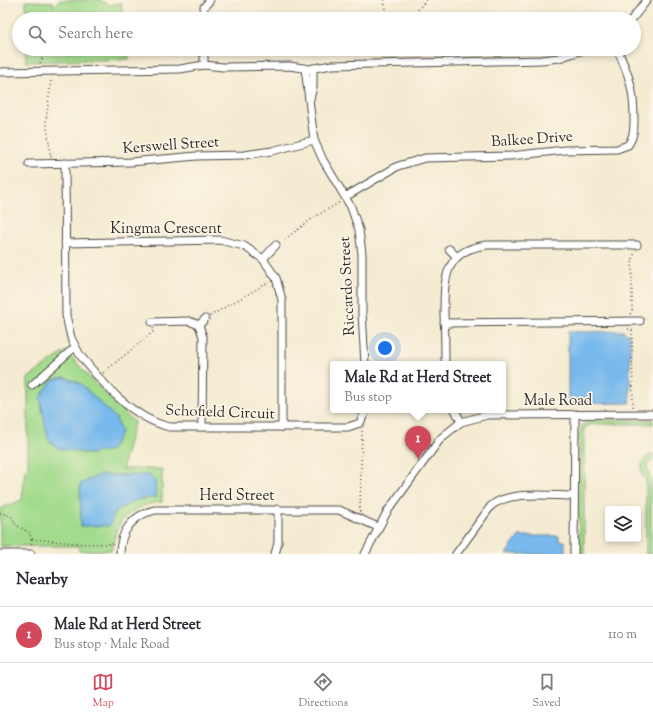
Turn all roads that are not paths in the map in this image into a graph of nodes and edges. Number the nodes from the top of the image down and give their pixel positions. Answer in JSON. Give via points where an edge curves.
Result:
{"nodes":[{"id":1,"x":210,"y":0,"type":"edge"},
{"id":2,"x":647,"y":0,"type":"edge"},
{"id":3,"x":204,"y":12,"type":"edge"},
{"id":4,"x":638,"y":12,"type":"edge"},
{"id":5,"x":204,"y":56,"type":"edge"},
{"id":6,"x":565,"y":56,"type":"edge"},
{"id":7,"x":620,"y":56,"type":"edge"},
{"id":8,"x":204,"y":65,"type":"junction"},
{"id":9,"x":309,"y":68,"type":"junction"},
{"id":10,"x":0,"y":72,"type":"edge"},
{"id":11,"x":314,"y":140,"type":"junction"},
{"id":12,"x":64,"y":163,"type":"junction"},
{"id":13,"x":29,"y":164,"type":"dead end"},
{"id":14,"x":342,"y":199,"type":"junction"},
{"id":15,"x":65,"y":243,"type":"junction"},
{"id":16,"x":276,"y":245,"type":"dead end"},
{"id":17,"x":637,"y":245,"type":"dead end"},
{"id":18,"x":449,"y":249,"type":"dead end"},
{"id":19,"x":457,"y":257,"type":"junction"},
{"id":20,"x":263,"y":259,"type":"junction"},
{"id":21,"x":205,"y":319,"type":"road end"},
{"id":22,"x":640,"y":321,"type":"dead end"},
{"id":23,"x":152,"y":322,"type":"road end"},
{"id":24,"x":444,"y":323,"type":"junction"},
{"id":25,"x":199,"y":325,"type":"junction"},
{"id":26,"x":75,"y":347,"type":"junction"},
{"id":27,"x":365,"y":361,"type":"edge"},
{"id":28,"x":445,"y":361,"type":"edge"},
{"id":29,"x":32,"y":385,"type":"dead end"},
{"id":30,"x":365,"y":413,"type":"edge"},
{"id":31,"x":456,"y":413,"type":"edge"},
{"id":32,"x":575,"y":414,"type":"junction"},
{"id":33,"x":653,"y":414,"type":"edge"},
{"id":34,"x":461,"y":422,"type":"junction"},
{"id":35,"x":282,"y":427,"type":"junction"},
{"id":36,"x":202,"y":428,"type":"junction"},
{"id":37,"x":574,"y":496,"type":"junction"},
{"id":38,"x":278,"y":509,"type":"junction"},
{"id":39,"x":378,"y":527,"type":"junction"},
{"id":40,"x":1,"y":554,"type":"edge"},
{"id":41,"x":30,"y":554,"type":"edge"},
{"id":42,"x":120,"y":554,"type":"edge"},
{"id":43,"x":275,"y":554,"type":"edge"},
{"id":44,"x":365,"y":554,"type":"edge"},
{"id":45,"x":456,"y":554,"type":"edge"},
{"id":46,"x":574,"y":554,"type":"edge"}],
"edges":[{"from":1,"to":3,"type":"street"},
{"from":2,"to":4,"type":"street"},
{"from":5,"to":8,"type":"street"},
{"from":6,"to":9,"type":"street","via":[[541,60],[332,65]]},
{"from":7,"to":14,"type":"street","name":"Balkee Drive","via":[[628,72],[634,99],[633,134],[628,145],[617,149],[565,150],[510,156],[425,158],[398,166]]},
{"from":8,"to":9,"type":"street"},
{"from":8,"to":10,"type":"street","via":[[180,69]]},
{"from":9,"to":11,"type":"street","name":"Riccardo Street","via":[[313,87],[310,99]]},
{"from":11,"to":12,"type":"street","name":"Kerswell Street","via":[[244,155]]},
{"from":11,"to":14,"type":"street","name":"Riccardo Street"},
{"from":12,"to":13,"type":"street","name":"Kerswell Street"},
{"from":12,"to":15,"type":"street","name":"Schofield Circuit"},
{"from":14,"to":27,"type":"street","name":"Riccardo Street","via":[[355,217],[361,241]]},
{"from":15,"to":20,"type":"street","name":"Kingma Crescent","via":[[220,240],[244,246]]},
{"from":15,"to":26,"type":"street","name":"Schofield Circuit","via":[[66,315]]},
{"from":16,"to":20,"type":"street"},
{"from":17,"to":19,"type":"street","via":[[487,245],[468,250]]},
{"from":18,"to":19,"type":"street"},
{"from":19,"to":24,"type":"street","via":[[445,277]]},
{"from":20,"to":35,"type":"street","name":"Kingma Crescent","via":[[276,278],[282,300]]},
{"from":21,"to":25,"type":"street"},
{"from":22,"to":24,"type":"street"},
{"from":23,"to":25,"type":"street","via":[[189,321]]},
{"from":24,"to":28,"type":"street"},
{"from":25,"to":36,"type":"street","via":[[203,338]]},
{"from":26,"to":29,"type":"street"},
{"from":26,"to":36,"type":"street","name":"Schofield Circuit","via":[[124,403],[153,423],[169,427]]},
{"from":30,"to":35,"type":"street","name":"Schofield Circuit","via":[[356,425],[348,427]]},
{"from":31,"to":34,"type":"street"},
{"from":32,"to":33,"type":"street","name":"Male Road"},
{"from":32,"to":34,"type":"street","name":"Male Road","via":[[487,415]]},
{"from":32,"to":37,"type":"street"},
{"from":34,"to":39,"type":"street","name":"Male Road","via":[[441,438]]},
{"from":35,"to":36,"type":"street","name":"Schofield Circuit"},
{"from":37,"to":45,"type":"street","via":[[512,496],[498,500]]},
{"from":37,"to":46,"type":"street"},
{"from":38,"to":39,"type":"street","name":"Herd Street","via":[[339,510]]},
{"from":38,"to":42,"type":"street","name":"Herd Street","via":[[148,512],[129,524],[122,536]]},
{"from":38,"to":43,"type":"street","via":[[278,543]]},
{"from":39,"to":44,"type":"street","name":"Male Road"},
{"from":40,"to":41,"type":"street"}]}
